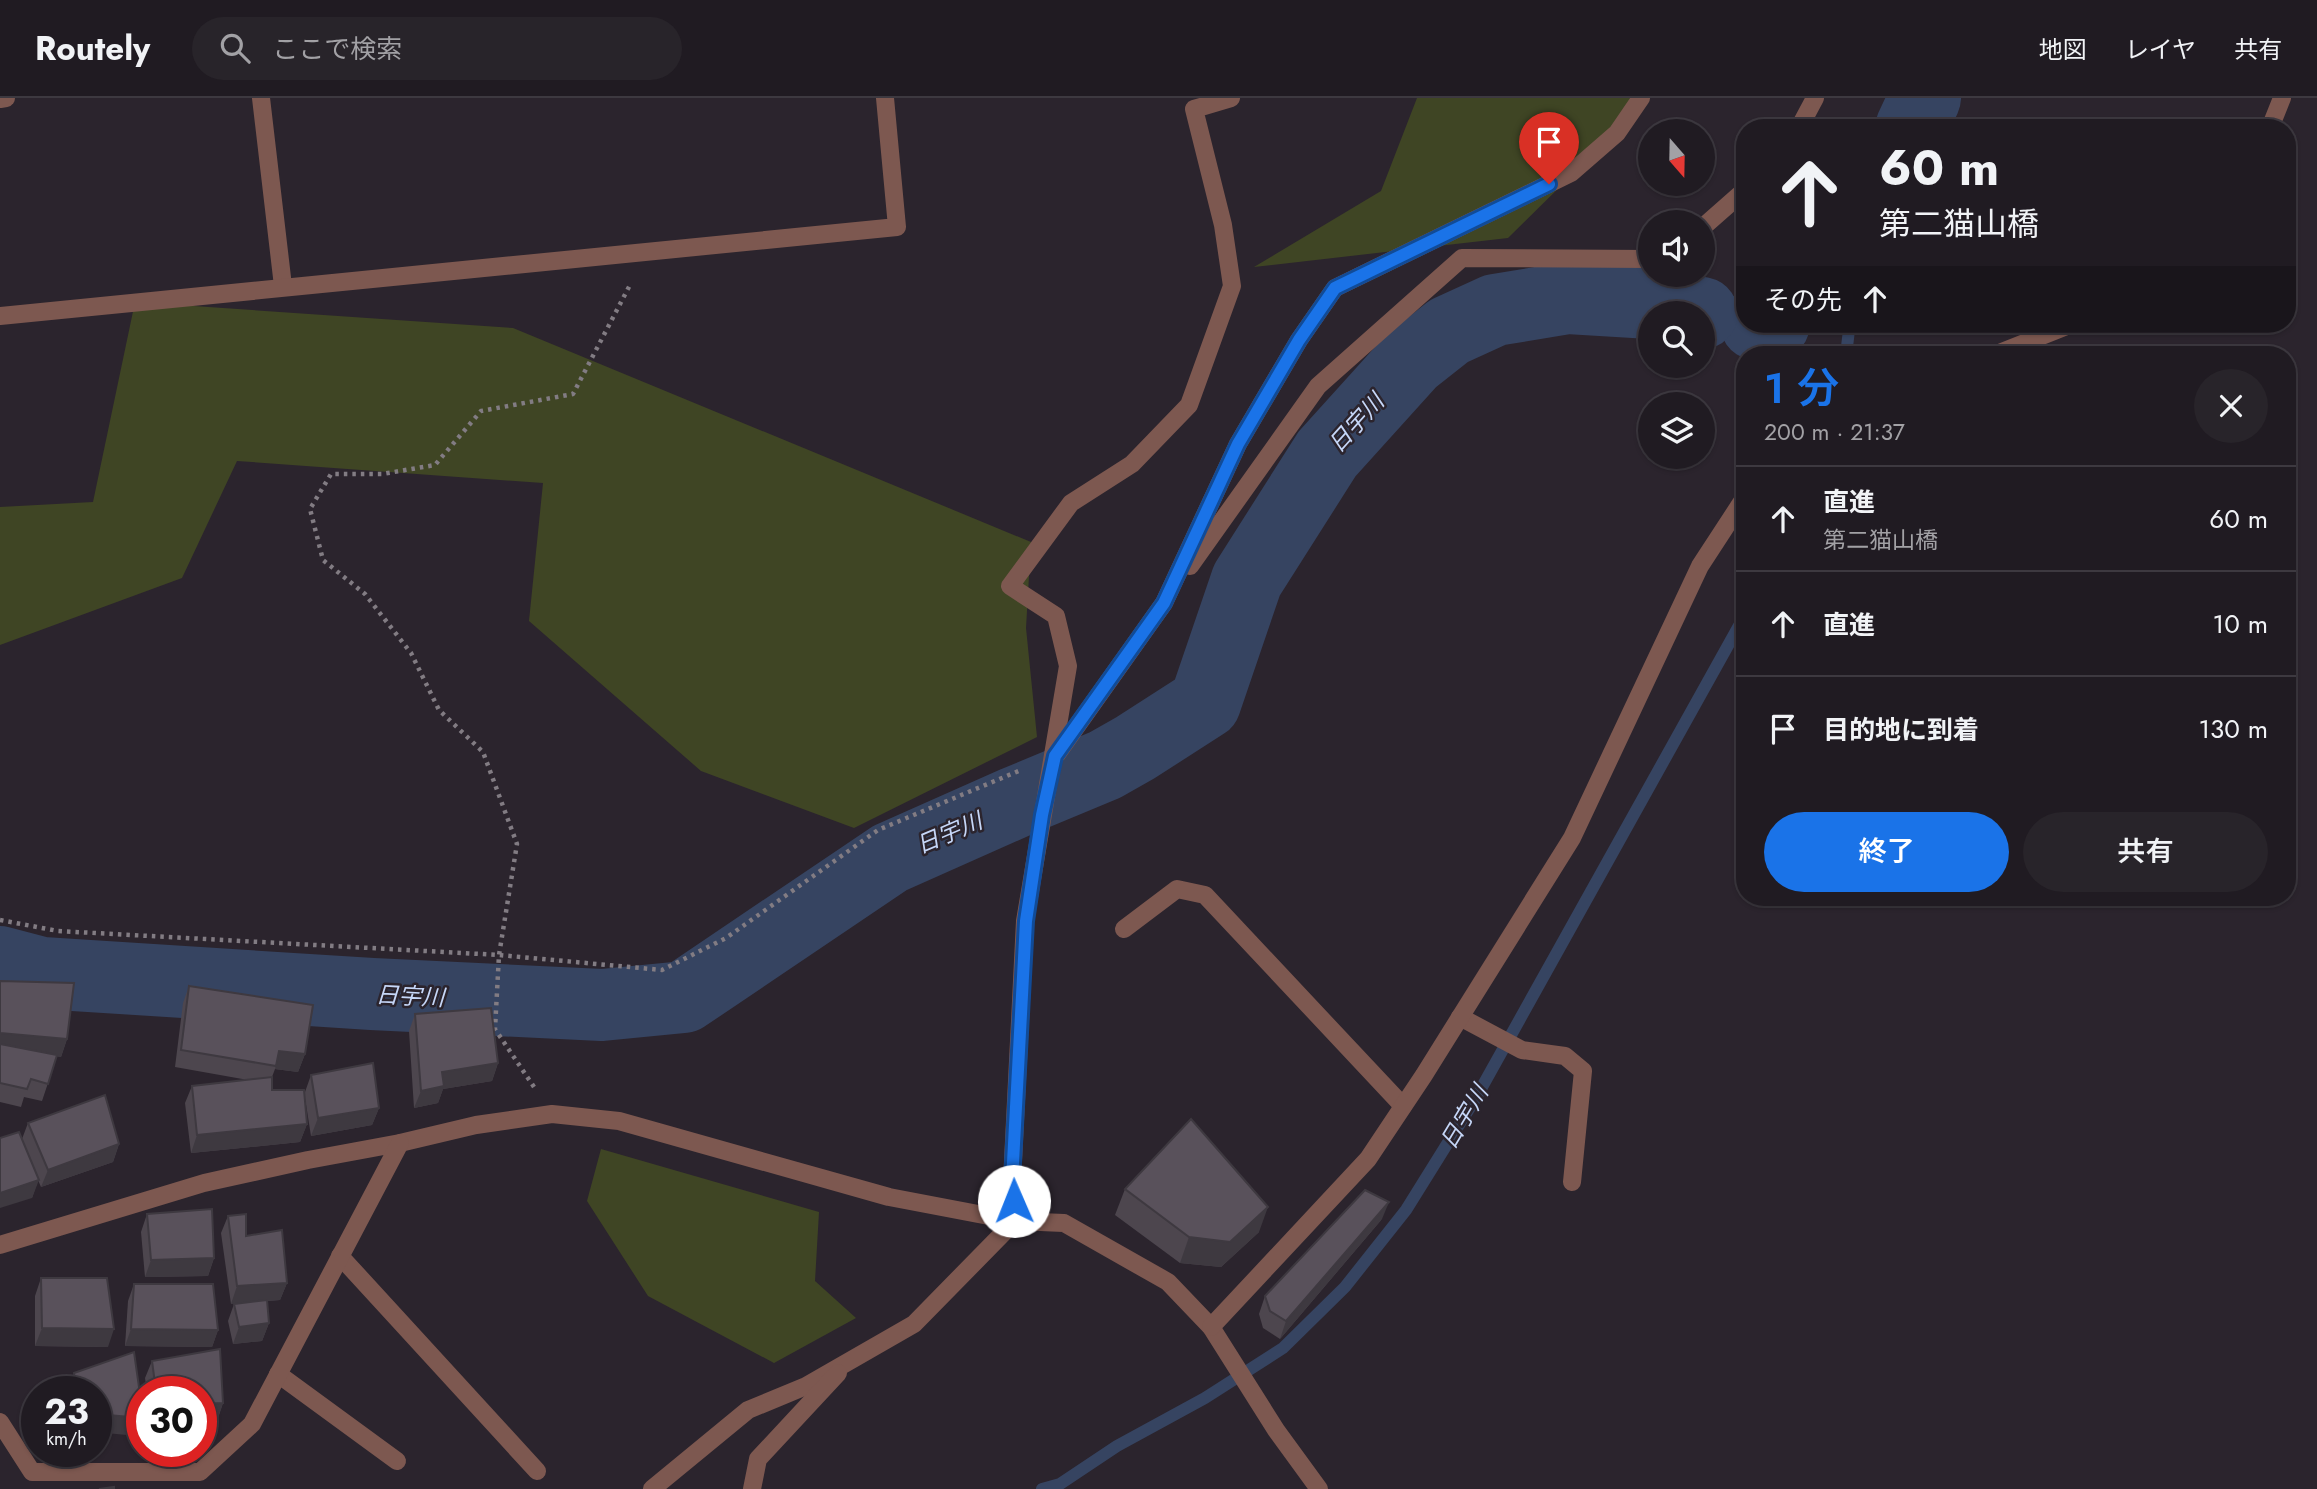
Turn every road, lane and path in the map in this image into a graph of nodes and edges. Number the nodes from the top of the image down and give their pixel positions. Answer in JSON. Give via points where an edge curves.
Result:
{"nodes":[{"id":1,"x":6,"y":98,"type":"edge"},
{"id":2,"x":261,"y":98,"type":"edge"},
{"id":3,"x":885,"y":98,"type":"edge"},
{"id":4,"x":1231,"y":98,"type":"edge"},
{"id":5,"x":1641,"y":98,"type":"edge"},
{"id":6,"x":1815,"y":98,"type":"edge"},
{"id":7,"x":2282,"y":98,"type":"edge"},
{"id":8,"x":0,"y":99,"type":"edge"},
{"id":9,"x":1804,"y":119,"type":"edge"},
{"id":10,"x":2274,"y":119,"type":"edge"},
{"id":11,"x":1736,"y":198,"type":"edge"},
{"id":12,"x":1715,"y":216,"type":"edge"},
{"id":13,"x":648,"y":251,"type":"junction"},
{"id":14,"x":1638,"y":259,"type":"edge"},
{"id":15,"x":283,"y":286,"type":"junction"},
{"id":16,"x":0,"y":316,"type":"edge"},
{"id":17,"x":2049,"y":333,"type":"edge"},
{"id":18,"x":2017,"y":346,"type":"edge"},
{"id":19,"x":1736,"y":511,"type":"edge"},
{"id":20,"x":1164,"y":603,"type":"junction"},
{"id":21,"x":1055,"y":756,"type":"junction"},
{"id":22,"x":0,"y":920,"type":"edge"},
{"id":23,"x":1124,"y":929,"type":"dead end"},
{"id":24,"x":499,"y":955,"type":"junction"},
{"id":25,"x":1460,"y":1017,"type":"junction"},
{"id":26,"x":1403,"y":1106,"type":"junction"},
{"id":27,"x":552,"y":1114,"type":"junction"},
{"id":28,"x":400,"y":1143,"type":"junction"},
{"id":29,"x":1572,"y":1182,"type":"dead end"},
{"id":30,"x":1015,"y":1222,"type":"junction"},
{"id":31,"x":0,"y":1245,"type":"edge"},
{"id":32,"x":340,"y":1256,"type":"junction"},
{"id":33,"x":1211,"y":1327,"type":"junction"},
{"id":34,"x":850,"y":1360,"type":"junction"},
{"id":35,"x":278,"y":1374,"type":"junction"},
{"id":36,"x":0,"y":1422,"type":"edge"},
{"id":37,"x":397,"y":1461,"type":"dead end"},
{"id":38,"x":537,"y":1471,"type":"dead end"},
{"id":39,"x":652,"y":1489,"type":"edge"},
{"id":40,"x":752,"y":1489,"type":"edge"},
{"id":41,"x":1320,"y":1489,"type":"edge"}],
"edges":[{"from":1,"to":8,"type":"street"},
{"from":2,"to":15,"type":"street"},
{"from":3,"to":13,"type":"street","via":[[897,227]]},
{"from":4,"to":21,"type":"street","via":[[1194,109],[1223,225],[1232,286],[1189,405],[1132,464],[1071,503],[1010,586],[1056,616],[1068,666]]},
{"from":5,"to":20,"type":"street","via":[[1616,133],[1571,173],[1335,288],[1238,444]]},
{"from":6,"to":9,"type":"street"},
{"from":7,"to":10,"type":"street"},
{"from":11,"to":12,"type":"street"},
{"from":13,"to":15,"type":"street"},
{"from":13,"to":24,"type":"path","via":[[573,394],[481,411],[435,465],[382,474],[331,474],[310,509],[323,560],[366,594],[411,653],[439,710],[483,752],[516,844]]},
{"from":14,"to":20,"type":"street","via":[[1462,258],[1318,386]]},
{"from":15,"to":16,"type":"street"},
{"from":17,"to":18,"type":"street"},
{"from":19,"to":25,"type":"street","via":[[1700,566],[1572,838]]},
{"from":20,"to":21,"type":"street"},
{"from":21,"to":24,"type":"path","via":[[878,830],[726,938],[662,970]]},
{"from":21,"to":30,"type":"street","via":[[1026,921],[1012,1181]]},
{"from":22,"to":24,"type":"path","via":[[58,931]]},
{"from":23,"to":26,"type":"street","via":[[1177,889],[1205,895]]},
{"from":24,"to":27,"type":"path","via":[[495,1029]]},
{"from":25,"to":26,"type":"street"},
{"from":25,"to":29,"type":"street","via":[[1522,1050],[1564,1056],[1583,1071]]},
{"from":26,"to":33,"type":"street","via":[[1368,1159]]},
{"from":27,"to":28,"type":"street"},
{"from":27,"to":30,"type":"street","via":[[619,1121],[889,1197]]},
{"from":28,"to":31,"type":"street","via":[[204,1183]]},
{"from":28,"to":32,"type":"street"},
{"from":30,"to":33,"type":"street","via":[[1064,1223],[1168,1282]]},
{"from":30,"to":34,"type":"street","via":[[914,1324]]},
{"from":32,"to":35,"type":"street"},
{"from":32,"to":38,"type":"street"},
{"from":33,"to":41,"type":"street","via":[[1276,1430]]},
{"from":34,"to":39,"type":"street","via":[[806,1386],[748,1410]]},
{"from":34,"to":40,"type":"street","via":[[758,1459]]},
{"from":35,"to":36,"type":"street","via":[[251,1424],[200,1472],[32,1472]]},
{"from":35,"to":37,"type":"street"}]}
